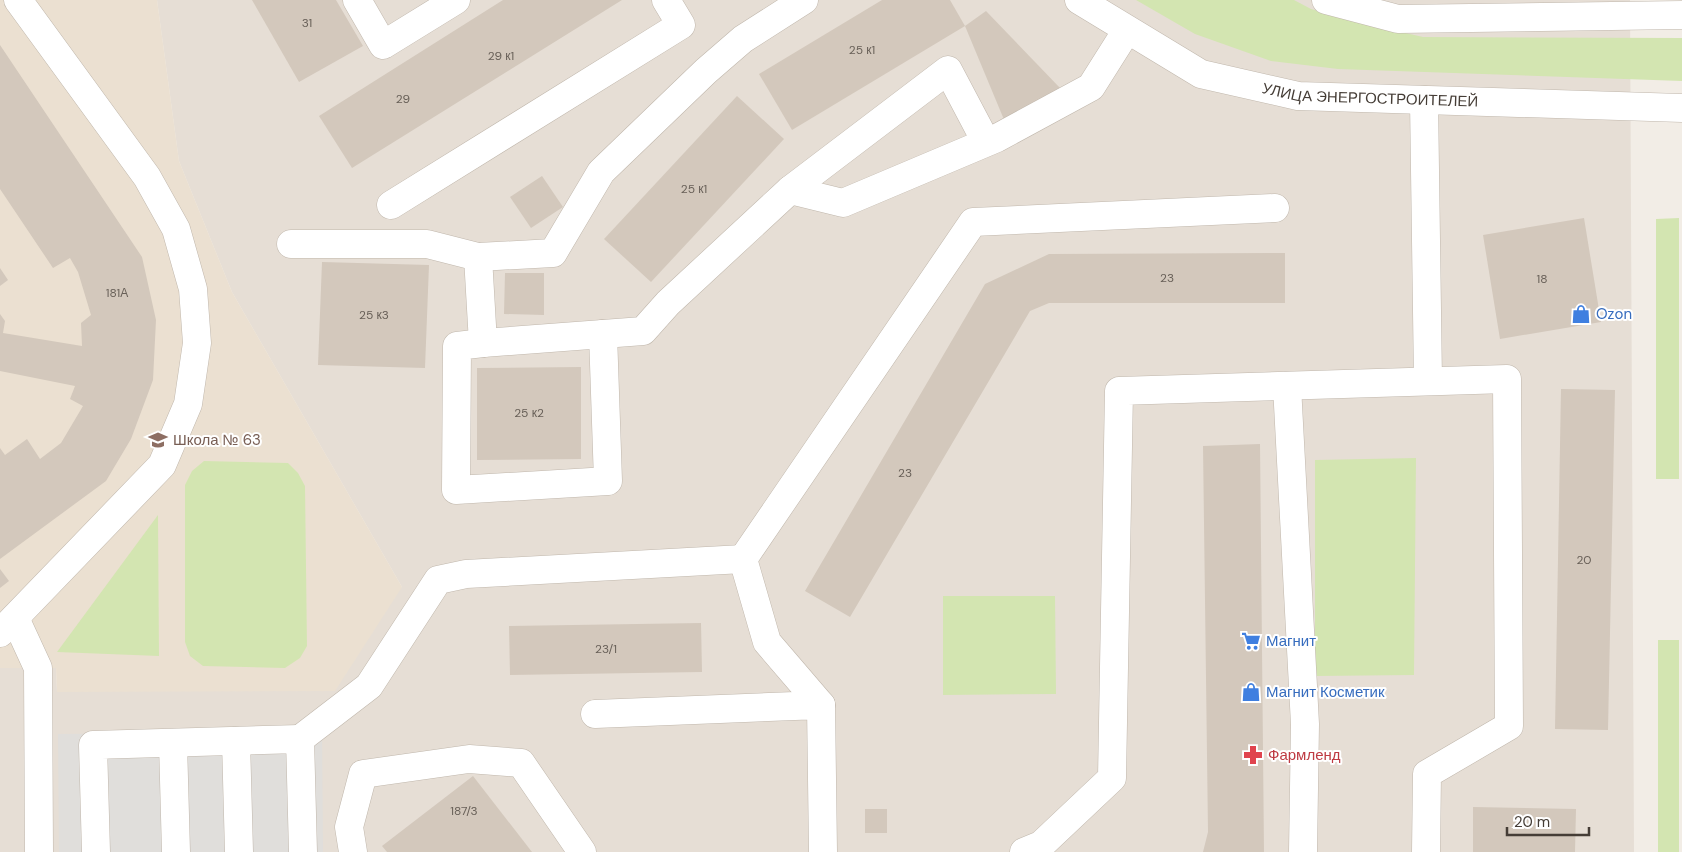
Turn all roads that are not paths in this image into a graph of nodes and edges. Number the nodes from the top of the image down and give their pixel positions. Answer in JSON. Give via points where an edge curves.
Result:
{"nodes":[{"id":1,"x":18,"y":0,"type":"edge"},
{"id":2,"x":357,"y":0,"type":"edge"},
{"id":3,"x":456,"y":0,"type":"edge"},
{"id":4,"x":666,"y":0,"type":"edge"},
{"id":5,"x":804,"y":0,"type":"edge"},
{"id":6,"x":1079,"y":0,"type":"edge"},
{"id":7,"x":1326,"y":0,"type":"edge"},
{"id":8,"x":1396,"y":9,"type":"edge"},
{"id":9,"x":1682,"y":15,"type":"edge"},
{"id":10,"x":1127,"y":30,"type":"junction"},
{"id":11,"x":1424,"y":100,"type":"junction"},
{"id":12,"x":1682,"y":108,"type":"edge"},
{"id":13,"x":986,"y":142,"type":"junction"},
{"id":14,"x":790,"y":190,"type":"junction"},
{"id":15,"x":391,"y":205,"type":"dead end"},
{"id":16,"x":1275,"y":208,"type":"dead end"},
{"id":17,"x":291,"y":244,"type":"dead end"},
{"id":18,"x":478,"y":256,"type":"junction"},
{"id":19,"x":603,"y":334,"type":"junction"},
{"id":20,"x":484,"y":343,"type":"junction"},
{"id":21,"x":1428,"y":381,"type":"junction"},
{"id":22,"x":1287,"y":386,"type":"junction"},
{"id":23,"x":743,"y":559,"type":"junction"},
{"id":24,"x":7,"y":625,"type":"edge"},
{"id":25,"x":821,"y":706,"type":"junction"},
{"id":26,"x":595,"y":714,"type":"dead end"},
{"id":27,"x":300,"y":739,"type":"junction"},
{"id":28,"x":236,"y":741,"type":"junction"},
{"id":29,"x":173,"y":743,"type":"junction"},
{"id":30,"x":39,"y":852,"type":"edge"},
{"id":31,"x":96,"y":852,"type":"edge"},
{"id":32,"x":176,"y":852,"type":"edge"},
{"id":33,"x":239,"y":852,"type":"edge"},
{"id":34,"x":303,"y":852,"type":"edge"},
{"id":35,"x":352,"y":852,"type":"edge"},
{"id":36,"x":582,"y":852,"type":"edge"},
{"id":37,"x":823,"y":852,"type":"edge"},
{"id":38,"x":1024,"y":852,"type":"edge"},
{"id":39,"x":1303,"y":852,"type":"edge"},
{"id":40,"x":1426,"y":852,"type":"edge"}],
"edges":[{"from":1,"to":24,"type":"street","via":[[147,177],[176,229],[193,289],[197,343],[188,404],[162,465]]},
{"from":2,"to":3,"type":"street","via":[[383,45]]},
{"from":4,"to":15,"type":"street","via":[[680,25]]},
{"from":5,"to":18,"type":"street","via":[[743,39],[720,58],[601,172],[553,253]]},
{"from":6,"to":10,"type":"street","name":"УЛИЦА ЭНЕРГОСТРОИТЕЛЕЙ"},
{"from":7,"to":8,"type":"street"},
{"from":8,"to":9,"type":"street"},
{"from":10,"to":11,"type":"street","name":"УЛИЦА ЭНЕРГОСТРОИТЕЛЕЙ","via":[[1201,74],[1298,96]]},
{"from":10,"to":13,"type":"street","via":[[1091,86]]},
{"from":11,"to":12,"type":"street","name":"УЛИЦА ЭНЕРГОСТРОИТЕЛЕЙ"},
{"from":11,"to":21,"type":"street"},
{"from":13,"to":14,"type":"street","via":[[843,203]]},
{"from":13,"to":14,"type":"street","via":[[948,70]]},
{"from":14,"to":19,"type":"street","via":[[643,331]]},
{"from":16,"to":23,"type":"street","via":[[973,222]]},
{"from":17,"to":18,"type":"street","via":[[427,244]]},
{"from":18,"to":20,"type":"street"},
{"from":19,"to":20,"type":"street"},
{"from":19,"to":20,"type":"street","via":[[608,481],[456,490],[457,346]]},
{"from":21,"to":22,"type":"street"},
{"from":21,"to":40,"type":"street","via":[[1507,379],[1509,726],[1427,774]]},
{"from":22,"to":38,"type":"street","via":[[1119,391],[1112,778],[1041,845]]},
{"from":22,"to":39,"type":"street","via":[[1305,724]]},
{"from":23,"to":25,"type":"street","via":[[766,642]]},
{"from":23,"to":27,"type":"street","via":[[466,574],[438,580],[370,686]]},
{"from":24,"to":30,"type":"street","via":[[38,668]]},
{"from":25,"to":26,"type":"street"},
{"from":25,"to":37,"type":"street"},
{"from":27,"to":28,"type":"street"},
{"from":27,"to":34,"type":"street"},
{"from":28,"to":29,"type":"street"},
{"from":28,"to":33,"type":"street"},
{"from":29,"to":31,"type":"street","via":[[93,745]]},
{"from":29,"to":32,"type":"street"},
{"from":35,"to":36,"type":"street","via":[[349,827],[363,774],[468,759],[521,763]]}]}
